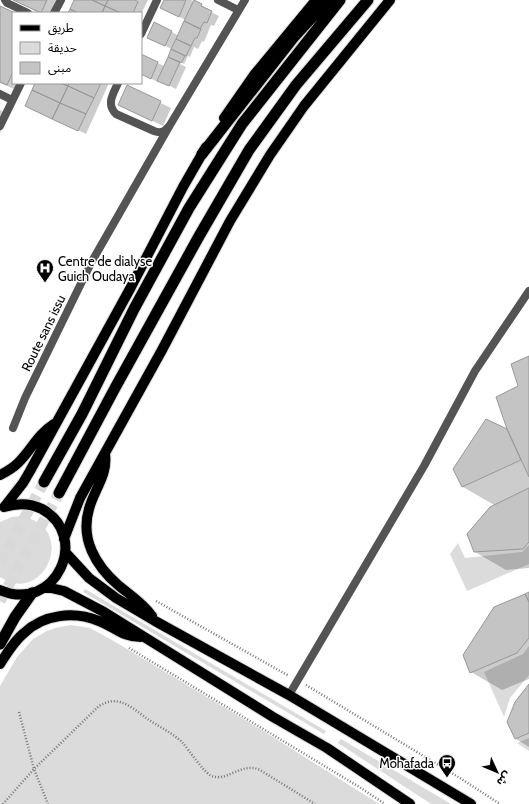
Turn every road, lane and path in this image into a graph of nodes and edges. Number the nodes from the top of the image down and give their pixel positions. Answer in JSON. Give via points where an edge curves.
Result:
{"nodes":[{"id":1,"x":5,"y":0,"type":"edge"},
{"id":2,"x":61,"y":0,"type":"edge"},
{"id":3,"x":157,"y":0,"type":"edge"},
{"id":4,"x":218,"y":0,"type":"edge"},
{"id":5,"x":245,"y":0,"type":"edge"},
{"id":6,"x":316,"y":0,"type":"edge"},
{"id":7,"x":328,"y":0,"type":"edge"},
{"id":8,"x":340,"y":0,"type":"edge"},
{"id":9,"x":368,"y":0,"type":"edge"},
{"id":10,"x":373,"y":0,"type":"edge"},
{"id":11,"x":390,"y":0,"type":"edge"},
{"id":12,"x":238,"y":10,"type":"junction"},
{"id":13,"x":26,"y":12,"type":"edge"},
{"id":14,"x":55,"y":12,"type":"edge"},
{"id":15,"x":343,"y":29,"type":"junction"},
{"id":16,"x":142,"y":32,"type":"edge"},
{"id":17,"x":20,"y":84,"type":"edge"},
{"id":18,"x":118,"y":84,"type":"edge"},
{"id":19,"x":0,"y":94,"type":"edge"},
{"id":20,"x":12,"y":100,"type":"junction"},
{"id":21,"x":170,"y":125,"type":"junction"},
{"id":22,"x":0,"y":126,"type":"edge"},
{"id":23,"x":202,"y":154,"type":"junction"},
{"id":24,"x":529,"y":291,"type":"edge"},
{"id":25,"x":56,"y":423,"type":"junction"},
{"id":26,"x":14,"y":428,"type":"dead end"},
{"id":27,"x":105,"y":454,"type":"junction"},
{"id":28,"x":0,"y":475,"type":"edge"},
{"id":29,"x":44,"y":482,"type":"tunnel mouth"},
{"id":30,"x":59,"y":493,"type":"tunnel mouth"},
{"id":31,"x":2,"y":507,"type":"edge"},
{"id":32,"x":64,"y":539,"type":"junction"},
{"id":33,"x":65,"y":552,"type":"junction"},
{"id":34,"x":44,"y":588,"type":"junction"},
{"id":35,"x":0,"y":590,"type":"edge"},
{"id":36,"x":32,"y":593,"type":"junction"},
{"id":37,"x":155,"y":622,"type":"junction"},
{"id":38,"x":143,"y":637,"type":"junction"},
{"id":39,"x":0,"y":644,"type":"edge"},
{"id":40,"x":0,"y":664,"type":"edge"},
{"id":41,"x":289,"y":695,"type":"junction"},
{"id":42,"x":19,"y":712,"type":"dead end"},
{"id":43,"x":34,"y":769,"type":"junction"},
{"id":44,"x":3,"y":804,"type":"edge"},
{"id":45,"x":48,"y":804,"type":"edge"},
{"id":46,"x":315,"y":804,"type":"edge"},
{"id":47,"x":410,"y":804,"type":"edge"},
{"id":48,"x":472,"y":804,"type":"edge"}],
"edges":[{"from":1,"to":13,"type":"street"},
{"from":2,"to":14,"type":"street"},
{"from":3,"to":16,"type":"street"},
{"from":4,"to":12,"type":"street"},
{"from":5,"to":12,"type":"street","name":"Route sans issu"},
{"from":6,"to":23,"type":"main road","via":[[254,75]]},
{"from":7,"to":23,"type":"highway","via":[[294,38]]},
{"from":8,"to":29,"type":"highway","via":[[242,124],[189,208]]},
{"from":9,"to":15,"type":"highway"},
{"from":10,"to":15,"type":"highway"},
{"from":11,"to":27,"type":"main road","via":[[304,106],[270,155],[230,221]]},
{"from":12,"to":21,"type":"street","name":"Route sans issu"},
{"from":15,"to":30,"type":"highway","via":[[296,85],[250,150],[198,238]]},
{"from":17,"to":20,"type":"street"},
{"from":18,"to":21,"type":"street","via":[[110,104],[116,114],[157,132],[163,132]]},
{"from":19,"to":20,"type":"street"},
{"from":20,"to":22,"type":"street"},
{"from":21,"to":26,"type":"street","name":"Route sans issu","via":[[91,263],[25,398]]},
{"from":23,"to":25,"type":"main road"},
{"from":24,"to":41,"type":"street","via":[[475,371],[424,466]]},
{"from":25,"to":28,"type":"main road","via":[[39,436],[17,465]]},
{"from":25,"to":31,"type":"main road","via":[[23,483]]},
{"from":27,"to":32,"type":"main road","via":[[80,498]]},
{"from":27,"to":37,"type":"main road","via":[[103,478],[87,513],[87,538],[92,552],[108,576],[138,601]]},
{"from":31,"to":32,"type":"main road","via":[[26,504],[42,509],[55,520]]},
{"from":32,"to":33,"type":"main road"},
{"from":33,"to":34,"type":"main road","via":[[59,573]]},
{"from":33,"to":37,"type":"main road","via":[[82,572],[102,588]]},
{"from":34,"to":36,"type":"main road"},
{"from":34,"to":38,"type":"main road","via":[[72,594]]},
{"from":35,"to":36,"type":"main road","via":[[7,594]]},
{"from":36,"to":39,"type":"highway"},
{"from":37,"to":41,"type":"main road"},
{"from":38,"to":40,"type":"main road","via":[[125,635],[90,618],[67,615],[56,617],[34,625],[24,632]]},
{"from":38,"to":47,"type":"main road","via":[[327,748]]},
{"from":41,"to":48,"type":"main road"},
{"from":42,"to":43,"type":"path"},
{"from":43,"to":44,"type":"path"},
{"from":43,"to":45,"type":"path"},
{"from":43,"to":46,"type":"path","via":[[99,706],[114,701],[127,705],[174,736],[209,774],[222,777],[247,767],[256,768]]}]}
